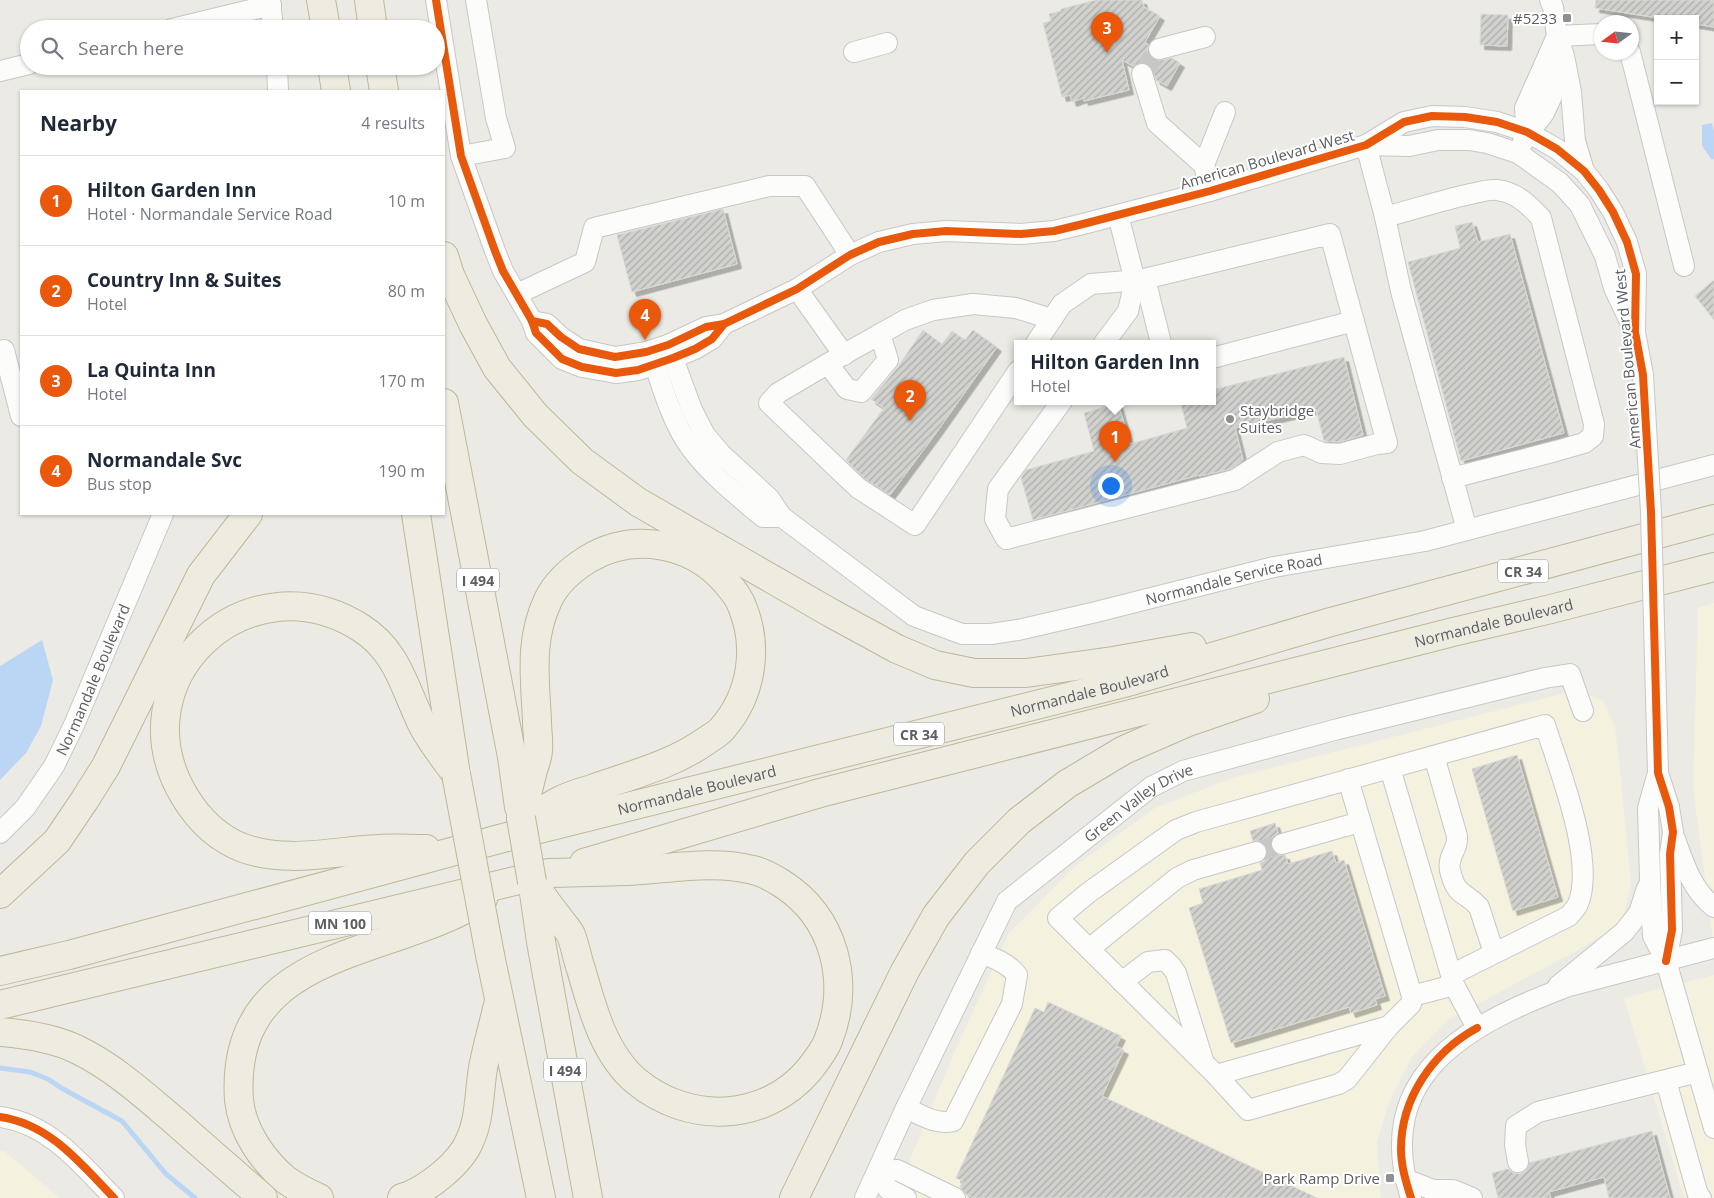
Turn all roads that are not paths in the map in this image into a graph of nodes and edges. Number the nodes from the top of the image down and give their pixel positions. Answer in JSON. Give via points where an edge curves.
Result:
{"nodes":[{"id":1,"x":321,"y":0,"type":"edge"},
{"id":2,"x":368,"y":0,"type":"edge"},
{"id":3,"x":436,"y":0,"type":"edge"},
{"id":4,"x":476,"y":0,"type":"edge"},
{"id":5,"x":1550,"y":0,"type":"edge"},
{"id":6,"x":270,"y":2,"type":"edge"},
{"id":7,"x":205,"y":20,"type":"edge"},
{"id":8,"x":272,"y":20,"type":"edge"},
{"id":9,"x":324,"y":20,"type":"edge"},
{"id":10,"x":371,"y":20,"type":"edge"},
{"id":11,"x":439,"y":20,"type":"edge"},
{"id":12,"x":1594,"y":34,"type":"edge"},
{"id":13,"x":1557,"y":36,"type":"junction"},
{"id":14,"x":1205,"y":37,"type":"dead end"},
{"id":15,"x":887,"y":43,"type":"dead end"},
{"id":16,"x":1159,"y":49,"type":"tunnel mouth"},
{"id":17,"x":854,"y":52,"type":"dead end"},
{"id":18,"x":445,"y":56,"type":"edge"},
{"id":19,"x":1564,"y":56,"type":"junction"},
{"id":20,"x":1632,"y":60,"type":"edge"},
{"id":21,"x":20,"y":66,"type":"edge"},
{"id":22,"x":0,"y":71,"type":"edge"},
{"id":23,"x":1142,"y":74,"type":"dead end"},
{"id":24,"x":277,"y":75,"type":"edge"},
{"id":25,"x":333,"y":75,"type":"edge"},
{"id":26,"x":381,"y":75,"type":"edge"},
{"id":27,"x":278,"y":90,"type":"edge"},
{"id":28,"x":336,"y":90,"type":"edge"},
{"id":29,"x":384,"y":90,"type":"edge"},
{"id":30,"x":1225,"y":112,"type":"dead end"},
{"id":31,"x":1528,"y":132,"type":"junction"},
{"id":32,"x":1366,"y":145,"type":"junction"},
{"id":33,"x":1518,"y":153,"type":"junction"},
{"id":34,"x":461,"y":156,"type":"junction"},
{"id":35,"x":1204,"y":165,"type":"junction"},
{"id":36,"x":1584,"y":171,"type":"junction"},
{"id":37,"x":1210,"y":191,"type":"junction"},
{"id":38,"x":1118,"y":215,"type":"junction"},
{"id":39,"x":1385,"y":218,"type":"junction"},
{"id":40,"x":850,"y":255,"type":"junction"},
{"id":41,"x":445,"y":259,"type":"edge"},
{"id":42,"x":1684,"y":266,"type":"dead end"},
{"id":43,"x":1140,"y":280,"type":"junction"},
{"id":44,"x":797,"y":289,"type":"junction"},
{"id":45,"x":517,"y":294,"type":"junction"},
{"id":46,"x":1052,"y":319,"type":"junction"},
{"id":47,"x":1354,"y":321,"type":"junction"},
{"id":48,"x":1635,"y":332,"type":"junction"},
{"id":49,"x":880,"y":334,"type":"junction"},
{"id":50,"x":1038,"y":340,"type":"edge"},
{"id":51,"x":1106,"y":340,"type":"edge"},
{"id":52,"x":1160,"y":340,"type":"edge"},
{"id":53,"x":4,"y":350,"type":"dead end"},
{"id":54,"x":662,"y":355,"type":"junction"},
{"id":55,"x":1216,"y":357,"type":"edge"},
{"id":56,"x":836,"y":359,"type":"junction"},
{"id":57,"x":1014,"y":377,"type":"edge"},
{"id":58,"x":1059,"y":405,"type":"edge"},
{"id":59,"x":445,"y":408,"type":"edge"},
{"id":60,"x":20,"y":412,"type":"edge"},
{"id":61,"x":1714,"y":465,"type":"edge"},
{"id":62,"x":1452,"y":478,"type":"junction"},
{"id":63,"x":247,"y":515,"type":"edge"},
{"id":64,"x":416,"y":515,"type":"edge"},
{"id":65,"x":159,"y":516,"type":"edge"},
{"id":66,"x":1714,"y":519,"type":"edge"},
{"id":67,"x":1466,"y":530,"type":"junction"},
{"id":68,"x":1714,"y":566,"type":"edge"},
{"id":69,"x":1331,"y":622,"type":"junction"},
{"id":70,"x":1453,"y":632,"type":"junction"},
{"id":71,"x":1583,"y":712,"type":"dead end"},
{"id":72,"x":1434,"y":756,"type":"junction"},
{"id":73,"x":1390,"y":768,"type":"junction"},
{"id":74,"x":1658,"y":772,"type":"junction"},
{"id":75,"x":456,"y":774,"type":"junction"},
{"id":76,"x":1348,"y":779,"type":"junction"},
{"id":77,"x":521,"y":818,"type":"junction"},
{"id":78,"x":1360,"y":822,"type":"junction"},
{"id":79,"x":1673,"y":832,"type":"junction"},
{"id":80,"x":0,"y":833,"type":"edge"},
{"id":81,"x":503,"y":838,"type":"junction"},
{"id":82,"x":1282,"y":844,"type":"tunnel mouth"},
{"id":83,"x":463,"y":850,"type":"junction"},
{"id":84,"x":1256,"y":852,"type":"tunnel mouth"},
{"id":85,"x":533,"y":878,"type":"junction"},
{"id":86,"x":1650,"y":879,"type":"junction"},
{"id":87,"x":0,"y":894,"type":"edge"},
{"id":88,"x":1714,"y":907,"type":"edge"},
{"id":89,"x":1714,"y":948,"type":"edge"},
{"id":90,"x":1089,"y":949,"type":"junction"},
{"id":91,"x":981,"y":954,"type":"junction"},
{"id":92,"x":1494,"y":954,"type":"junction"},
{"id":93,"x":1666,"y":961,"type":"junction"},
{"id":94,"x":0,"y":971,"type":"edge"},
{"id":95,"x":1453,"y":980,"type":"junction"},
{"id":96,"x":1122,"y":982,"type":"junction"},
{"id":97,"x":1550,"y":993,"type":"junction"},
{"id":98,"x":500,"y":996,"type":"junction"},
{"id":99,"x":1412,"y":996,"type":"junction"},
{"id":100,"x":0,"y":1005,"type":"edge"},
{"id":101,"x":1389,"y":1026,"type":"junction"},
{"id":102,"x":1477,"y":1028,"type":"junction"},
{"id":103,"x":0,"y":1032,"type":"edge"},
{"id":104,"x":1210,"y":1070,"type":"junction"},
{"id":105,"x":1698,"y":1072,"type":"junction"},
{"id":106,"x":1666,"y":1081,"type":"junction"},
{"id":107,"x":906,"y":1108,"type":"junction"},
{"id":108,"x":0,"y":1117,"type":"edge"},
{"id":109,"x":1714,"y":1128,"type":"edge"},
{"id":110,"x":1518,"y":1162,"type":"dead end"},
{"id":111,"x":877,"y":1173,"type":"junction"},
{"id":112,"x":1405,"y":1179,"type":"junction"},
{"id":113,"x":1699,"y":1197,"type":"edge"},
{"id":114,"x":114,"y":1198,"type":"edge"},
{"id":115,"x":263,"y":1198,"type":"edge"},
{"id":116,"x":319,"y":1198,"type":"edge"},
{"id":117,"x":402,"y":1198,"type":"edge"},
{"id":118,"x":541,"y":1198,"type":"edge"},
{"id":119,"x":588,"y":1198,"type":"edge"},
{"id":120,"x":794,"y":1198,"type":"edge"},
{"id":121,"x":865,"y":1198,"type":"edge"},
{"id":122,"x":906,"y":1198,"type":"edge"},
{"id":123,"x":955,"y":1198,"type":"edge"},
{"id":124,"x":1411,"y":1198,"type":"edge"},
{"id":125,"x":1472,"y":1198,"type":"edge"}],
"edges":[{"from":1,"to":9,"type":"highway"},
{"from":2,"to":10,"type":"highway"},
{"from":3,"to":11,"type":"street","name":"American Boulevard West"},
{"from":4,"to":34,"type":"street","via":[[496,118],[505,148]]},
{"from":5,"to":13,"type":"street"},
{"from":6,"to":7,"type":"street"},
{"from":6,"to":8,"type":"street"},
{"from":12,"to":13,"type":"street"},
{"from":13,"to":19,"type":"street"},
{"from":13,"to":31,"type":"street","via":[[1524,108]]},
{"from":14,"to":16,"type":"street"},
{"from":15,"to":17,"type":"street"},
{"from":18,"to":34,"type":"street","name":"American Boulevard West"},
{"from":19,"to":31,"type":"street","via":[[1561,72],[1543,114]]},
{"from":19,"to":36,"type":"street","via":[[1575,141]]},
{"from":20,"to":42,"type":"street"},
{"from":21,"to":22,"type":"street"},
{"from":23,"to":35,"type":"street","via":[[1157,123]]},
{"from":24,"to":27,"type":"street"},
{"from":25,"to":28,"type":"highway"},
{"from":26,"to":29,"type":"highway"},
{"from":30,"to":35,"type":"street"},
{"from":31,"to":32,"type":"street","name":"American Boulevard West","via":[[1496,122],[1432,116],[1404,122]]},
{"from":31,"to":33,"type":"street"},
{"from":31,"to":36,"type":"street","name":"American Boulevard West","via":[[1558,149]]},
{"from":32,"to":33,"type":"street","name":"American Boulevard West","via":[[1408,146],[1438,140],[1469,140]]},
{"from":32,"to":37,"type":"street","name":"American Boulevard West"},
{"from":32,"to":39,"type":"street"},
{"from":33,"to":48,"type":"street","name":"American Boulevard West","via":[[1560,184],[1580,205],[1605,256],[1614,288]]},
{"from":34,"to":45,"type":"street","name":"American Boulevard West","via":[[503,271]]},
{"from":35,"to":37,"type":"street"},
{"from":36,"to":48,"type":"street","name":"American Boulevard West","via":[[1613,212],[1627,242],[1636,274]]},
{"from":37,"to":38,"type":"street","name":"American Boulevard West"},
{"from":38,"to":40,"type":"street","name":"American Boulevard West","via":[[1022,234],[946,230],[913,234],[879,242]]},
{"from":38,"to":43,"type":"street"},
{"from":39,"to":62,"type":"street"},
{"from":39,"to":62,"type":"street","via":[[1482,191],[1496,190],[1514,195],[1528,204],[1540,218],[1592,415],[1593,436],[1584,443]]},
{"from":40,"to":44,"type":"street","name":"American Boulevard West"},
{"from":40,"to":45,"type":"street","via":[[805,186],[770,186],[594,228],[585,262]]},
{"from":41,"to":69,"type":"highway","via":[[473,324],[498,368],[535,415],[582,462],[638,502],[897,649],[934,665],[974,673],[1026,673],[1113,661]]},
{"from":43,"to":46,"type":"street","via":[[1091,284],[1062,304]]},
{"from":43,"to":47,"type":"street","via":[[1330,234]]},
{"from":43,"to":51,"type":"street","via":[[1128,311]]},
{"from":43,"to":52,"type":"street"},
{"from":44,"to":54,"type":"street","name":"American Boulevard West","via":[[724,324],[706,327]]},
{"from":44,"to":56,"type":"street"},
{"from":45,"to":54,"type":"street","name":"American Boulevard West","via":[[532,321],[547,324],[579,349],[615,357]]},
{"from":46,"to":49,"type":"street","via":[[1016,308],[973,304],[933,310]]},
{"from":46,"to":50,"type":"street"},
{"from":47,"to":55,"type":"street"},
{"from":47,"to":58,"type":"street","via":[[1387,443],[1340,454],[1322,453],[1304,446],[1278,452],[1235,480],[1006,539],[995,519],[998,489]]},
{"from":48,"to":74,"type":"street","name":"American Boulevard West","bridge":true,"via":[[1643,375],[1651,512]]},
{"from":49,"to":56,"type":"street"},
{"from":49,"to":56,"type":"street","via":[[888,360],[861,392],[847,389]]},
{"from":53,"to":60,"type":"street"},
{"from":54,"to":67,"type":"street","name":"Normandale Service Road","via":[[704,434],[769,498],[782,517],[914,616],[962,634],[1018,630],[1274,567],[1416,543]]},
{"from":56,"to":57,"type":"street","via":[[778,394],[769,403],[858,488],[915,525]]},
{"from":59,"to":77,"type":"highway","number":"I 494"},
{"from":61,"to":67,"type":"street","name":"Normandale Service Road"},
{"from":62,"to":67,"type":"street"},
{"from":63,"to":87,"type":"highway","via":[[201,574],[106,766],[84,801],[57,841]]},
{"from":64,"to":75,"type":"highway"},
{"from":65,"to":80,"type":"street","name":"Normandale Boulevard","via":[[74,725],[54,766],[25,808]]},
{"from":66,"to":69,"type":"highway","name":"Normandale Boulevard","number":"CR 34"},
{"from":68,"to":70,"type":"highway","name":"Normandale Boulevard","number":"CR 34"},
{"from":69,"to":81,"type":"highway","name":"Normandale Boulevard","number":"CR 34","via":[[1124,683]]},
{"from":70,"to":85,"type":"highway","name":"Normandale Boulevard","number":"CR 34","via":[[820,793]]},
{"from":70,"to":120,"type":"highway","via":[[1188,722],[1124,750],[1067,784],[1019,821],[977,863],[936,916],[905,971]]},
{"from":71,"to":91,"type":"street","name":"Green Valley Drive","via":[[1570,674],[1338,729],[1183,771],[1151,787],[1007,901]]},
{"from":72,"to":73,"type":"street"},
{"from":72,"to":92,"type":"street","via":[[1457,836],[1458,844],[1449,864],[1453,880],[1461,894],[1479,907]]},
{"from":72,"to":92,"type":"street","via":[[1545,725],[1579,834],[1582,883],[1574,910],[1569,916]]},
{"from":73,"to":76,"type":"street"},
{"from":73,"to":95,"type":"street"},
{"from":74,"to":79,"type":"street","name":"American Boulevard West","via":[[1670,807]]},
{"from":74,"to":86,"type":"street","name":"American Boulevard West","via":[[1648,808]]},
{"from":75,"to":83,"type":"highway","via":[[424,727],[397,666],[380,643],[346,619],[324,611],[294,606],[271,607],[230,621],[209,635],[180,672],[166,714],[169,764],[177,785],[208,827],[243,848],[293,857],[380,848]]},
{"from":75,"to":98,"type":"highway","bridge":true},
{"from":76,"to":78,"type":"street"},
{"from":76,"to":90,"type":"street","via":[[1224,813],[1176,830],[1058,918]]},
{"from":77,"to":81,"type":"highway","via":[[538,751],[535,639],[540,616],[549,597],[576,566],[613,548],[633,543],[659,544],[700,559],[717,572],[742,604],[749,628],[751,666],[737,709],[721,730],[695,749],[671,762],[560,800]]},
{"from":77,"to":85,"type":"highway","number":"I 494","bridge":true},
{"from":78,"to":82,"type":"street"},
{"from":78,"to":99,"type":"street"},
{"from":79,"to":88,"type":"street","via":[[1688,875]]},
{"from":79,"to":93,"type":"street","name":"American Boulevard West","via":[[1670,854],[1672,930]]},
{"from":81,"to":83,"type":"highway","name":"Normandale Boulevard","number":"CR 34"},
{"from":83,"to":94,"type":"highway","number":"MN 100"},
{"from":84,"to":90,"type":"street","via":[[1193,870],[1177,878]]},
{"from":85,"to":85,"type":"highway","via":[[570,934],[589,998],[616,1060],[635,1080],[655,1094],[674,1104],[697,1110],[720,1112],[742,1109],[789,1089],[818,1058],[828,1042],[837,1004],[836,959],[815,913],[799,896],[774,879],[756,870],[713,865]]},
{"from":85,"to":100,"type":"highway","number":"MN 100"},
{"from":85,"to":116,"type":"highway","via":[[449,917],[332,959],[295,978],[272,997],[255,1019],[240,1062],[238,1081],[245,1125],[270,1166],[288,1181]]},
{"from":85,"to":119,"type":"highway","number":"I 494","via":[[541,942]]},
{"from":86,"to":93,"type":"street","name":"American Boulevard West","via":[[1653,936]]},
{"from":86,"to":97,"type":"street","via":[[1639,913],[1624,932]]},
{"from":89,"to":93,"type":"street"},
{"from":90,"to":96,"type":"street"},
{"from":91,"to":107,"type":"street","name":"Green Valley Drive"},
{"from":91,"to":107,"type":"street","via":[[1018,975],[1012,1004],[953,1121],[934,1120]]},
{"from":92,"to":95,"type":"street"},
{"from":93,"to":97,"type":"street"},
{"from":93,"to":105,"type":"street"},
{"from":95,"to":99,"type":"street"},
{"from":95,"to":102,"type":"street"},
{"from":96,"to":104,"type":"street"},
{"from":96,"to":104,"type":"street","via":[[1148,962],[1165,960],[1171,966]]},
{"from":97,"to":102,"type":"street"},
{"from":98,"to":117,"type":"highway","via":[[470,1141],[453,1164],[430,1185]]},
{"from":98,"to":118,"type":"highway"},
{"from":99,"to":101,"type":"street","via":[[1411,1004]]},
{"from":101,"to":104,"type":"street"},
{"from":101,"to":104,"type":"street","via":[[1339,1084],[1248,1110]]},
{"from":102,"to":112,"type":"street","via":[[1448,1048],[1430,1067],[1415,1091],[1403,1129],[1401,1150]]},
{"from":103,"to":115,"type":"highway","via":[[50,1040],[101,1062]]},
{"from":105,"to":106,"type":"street"},
{"from":105,"to":109,"type":"street"},
{"from":106,"to":110,"type":"street","via":[[1538,1112],[1516,1126]]},
{"from":106,"to":113,"type":"street"},
{"from":107,"to":111,"type":"street","name":"Green Valley Drive"},
{"from":108,"to":114,"type":"street","via":[[41,1130],[66,1148]]},
{"from":111,"to":121,"type":"street","name":"Green Valley Drive"},
{"from":111,"to":122,"type":"street","via":[[888,1189]]},
{"from":111,"to":123,"type":"street","via":[[897,1170]]},
{"from":112,"to":124,"type":"street"},
{"from":112,"to":125,"type":"street","via":[[1433,1190],[1453,1190]]}]}
